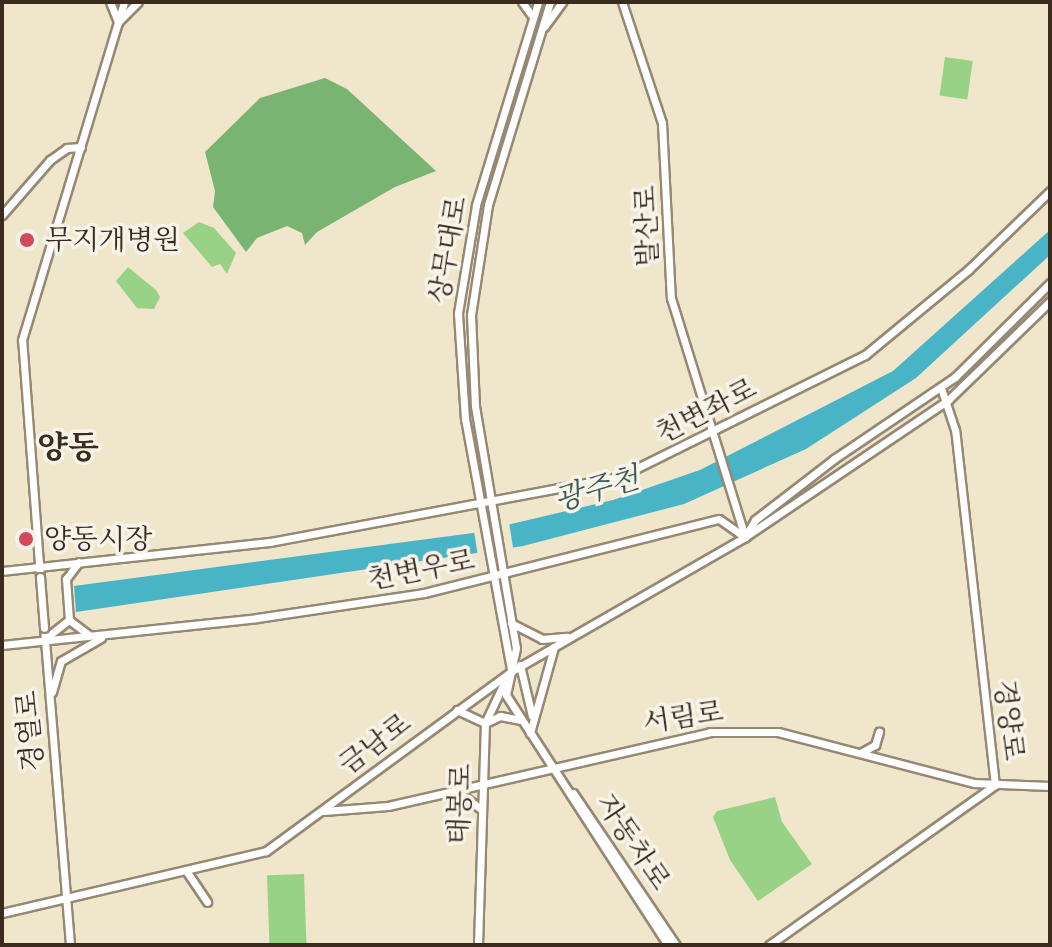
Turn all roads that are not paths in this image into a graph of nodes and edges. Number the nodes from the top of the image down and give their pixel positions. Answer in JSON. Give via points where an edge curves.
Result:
{"nodes":[{"id":1,"x":110,"y":2,"type":"edge"},
{"id":2,"x":124,"y":2,"type":"edge"},
{"id":3,"x":138,"y":2,"type":"edge"},
{"id":4,"x":522,"y":2,"type":"edge"},
{"id":5,"x":538,"y":2,"type":"edge"},
{"id":6,"x":550,"y":2,"type":"edge"},
{"id":7,"x":562,"y":2,"type":"edge"},
{"id":8,"x":622,"y":2,"type":"edge"},
{"id":9,"x":532,"y":17,"type":"junction"},
{"id":10,"x":118,"y":22,"type":"junction"},
{"id":11,"x":538,"y":36,"type":"junction"},
{"id":12,"x":81,"y":147,"type":"junction"},
{"id":13,"x":1050,"y":191,"type":"edge"},
{"id":14,"x":2,"y":215,"type":"edge"},
{"id":15,"x":1050,"y":283,"type":"edge"},
{"id":16,"x":1050,"y":301,"type":"edge"},
{"id":17,"x":941,"y":388,"type":"junction"},
{"id":18,"x":948,"y":400,"type":"junction"},
{"id":19,"x":710,"y":434,"type":"junction"},
{"id":20,"x":492,"y":506,"type":"junction"},
{"id":21,"x":479,"y":508,"type":"junction"},
{"id":22,"x":745,"y":537,"type":"junction"},
{"id":23,"x":80,"y":561,"type":"junction"},
{"id":24,"x":39,"y":563,"type":"junction"},
{"id":25,"x":2,"y":571,"type":"edge"},
{"id":26,"x":504,"y":576,"type":"junction"},
{"id":27,"x":491,"y":579,"type":"junction"},
{"id":28,"x":69,"y":620,"type":"junction"},
{"id":29,"x":511,"y":623,"type":"junction"},
{"id":30,"x":113,"y":634,"type":"junction"},
{"id":31,"x":573,"y":636,"type":"junction"},
{"id":32,"x":92,"y":637,"type":"junction"},
{"id":33,"x":45,"y":638,"type":"junction"},
{"id":34,"x":2,"y":645,"type":"edge"},
{"id":35,"x":554,"y":647,"type":"junction"},
{"id":36,"x":516,"y":648,"type":"junction"},
{"id":37,"x":520,"y":666,"type":"junction"},
{"id":38,"x":512,"y":671,"type":"junction"},
{"id":39,"x":50,"y":702,"type":"junction"},
{"id":40,"x":457,"y":710,"type":"junction"},
{"id":41,"x":532,"y":716,"type":"junction"},
{"id":42,"x":522,"y":721,"type":"junction"},
{"id":43,"x":485,"y":723,"type":"junction"},
{"id":44,"x":879,"y":732,"type":"dead end"},
{"id":45,"x":530,"y":733,"type":"junction"},
{"id":46,"x":861,"y":752,"type":"junction"},
{"id":47,"x":551,"y":766,"type":"junction"},
{"id":48,"x":482,"y":784,"type":"junction"},
{"id":49,"x":995,"y":785,"type":"junction"},
{"id":50,"x":1050,"y":786,"type":"edge"},
{"id":51,"x":455,"y":790,"type":"junction"},
{"id":52,"x":481,"y":809,"type":"junction"},
{"id":53,"x":322,"y":811,"type":"junction"},
{"id":54,"x":187,"y":872,"type":"junction"},
{"id":55,"x":66,"y":897,"type":"junction"},
{"id":56,"x":207,"y":902,"type":"dead end"},
{"id":57,"x":2,"y":913,"type":"edge"},
{"id":58,"x":70,"y":945,"type":"edge"},
{"id":59,"x":478,"y":945,"type":"edge"},
{"id":60,"x":668,"y":945,"type":"edge"},
{"id":61,"x":676,"y":945,"type":"edge"},
{"id":62,"x":769,"y":945,"type":"edge"}],
"edges":[{"from":1,"to":10,"type":"street"},
{"from":2,"to":10,"type":"street","name":"경열로"},
{"from":3,"to":10,"type":"street"},
{"from":4,"to":9,"type":"street"},
{"from":5,"to":9,"type":"street","name":"상무대로"},
{"from":6,"to":11,"type":"street","name":"상무대로"},
{"from":7,"to":11,"type":"street"},
{"from":8,"to":19,"type":"street","name":"발산로","via":[[662,123],[671,298]]},
{"from":9,"to":21,"type":"street","name":"상무대로","via":[[476,205],[460,286],[461,394]]},
{"from":10,"to":12,"type":"street","name":"경열로"},
{"from":11,"to":20,"type":"street","name":"상무대로","via":[[476,263],[470,353]]},
{"from":12,"to":14,"type":"street","via":[[67,148],[50,160]]},
{"from":12,"to":24,"type":"street","name":"경열로","via":[[22,345]]},
{"from":13,"to":19,"type":"street","name":"천변좌로","via":[[892,337]]},
{"from":15,"to":17,"type":"street"},
{"from":16,"to":18,"type":"street"},
{"from":17,"to":18,"type":"street","name":"경양로"},
{"from":17,"to":22,"type":"street","via":[[834,459],[755,520]]},
{"from":18,"to":22,"type":"street"},
{"from":18,"to":49,"type":"street","name":"경양로"},
{"from":19,"to":20,"type":"street","name":"천변좌로","via":[[621,476]]},
{"from":19,"to":22,"type":"street","name":"발산로"},
{"from":20,"to":21,"type":"street","name":"천변좌로"},
{"from":20,"to":26,"type":"street","name":"상무대로"},
{"from":21,"to":23,"type":"street","name":"천변좌로","via":[[270,542]]},
{"from":21,"to":27,"type":"street","name":"상무대로"},
{"from":22,"to":26,"type":"street","name":"천변우로","via":[[719,519]]},
{"from":22,"to":31,"type":"street","name":"금남로"},
{"from":23,"to":24,"type":"street","name":"천변좌로"},
{"from":23,"to":28,"type":"street","via":[[66,579]]},
{"from":24,"to":25,"type":"street","name":"천변좌로"},
{"from":24,"to":33,"type":"street","name":"경열로","bridge":true},
{"from":26,"to":27,"type":"street","name":"천변우로"},
{"from":26,"to":29,"type":"street"},
{"from":27,"to":30,"type":"street","name":"천변우로","via":[[337,607]]},
{"from":27,"to":38,"type":"street"},
{"from":28,"to":32,"type":"street"},
{"from":28,"to":33,"type":"street"},
{"from":29,"to":31,"type":"street","via":[[542,639]]},
{"from":29,"to":36,"type":"street"},
{"from":30,"to":32,"type":"street","name":"천변우로"},
{"from":30,"to":39,"type":"street","via":[[61,661]]},
{"from":31,"to":35,"type":"street","name":"금남로"},
{"from":32,"to":33,"type":"street","name":"천변우로"},
{"from":33,"to":34,"type":"street","name":"천변우로"},
{"from":33,"to":39,"type":"street","name":"경열로"},
{"from":35,"to":37,"type":"street","name":"금남로"},
{"from":35,"to":41,"type":"street"},
{"from":36,"to":37,"type":"street"},
{"from":36,"to":38,"type":"street"},
{"from":37,"to":38,"type":"street","name":"금남로"},
{"from":37,"to":41,"type":"street"},
{"from":38,"to":40,"type":"street","name":"금남로"},
{"from":38,"to":42,"type":"street","name":"자동차로","via":[[506,695]]},
{"from":38,"to":43,"type":"street","name":"태봉로"},
{"from":39,"to":55,"type":"street","name":"경열로"},
{"from":40,"to":43,"type":"street"},
{"from":40,"to":53,"type":"street","name":"금남로"},
{"from":41,"to":45,"type":"street"},
{"from":42,"to":43,"type":"street","via":[[500,716]]},
{"from":42,"to":45,"type":"street","name":"자동차로"},
{"from":43,"to":48,"type":"street","name":"태봉로"},
{"from":44,"to":46,"type":"street","via":[[875,745]]},
{"from":45,"to":47,"type":"street","name":"자동차로"},
{"from":46,"to":47,"type":"street","name":"서림로","via":[[778,732],[710,732]]},
{"from":46,"to":49,"type":"street","name":"서림로"},
{"from":47,"to":48,"type":"street","name":"서림로"},
{"from":47,"to":60,"type":"street","name":"자동차로"},
{"from":47,"to":61,"type":"street","name":"자동차로"},
{"from":48,"to":51,"type":"street","name":"서림로"},
{"from":48,"to":52,"type":"street","name":"태봉로"},
{"from":49,"to":50,"type":"street","name":"서림로"},
{"from":49,"to":62,"type":"street","name":"경양로"},
{"from":51,"to":52,"type":"street"},
{"from":51,"to":53,"type":"street","name":"서림로","via":[[388,806]]},
{"from":52,"to":59,"type":"street","name":"태봉로"},
{"from":53,"to":54,"type":"street","name":"금남로","via":[[266,851]]},
{"from":54,"to":55,"type":"street","name":"금남로"},
{"from":54,"to":56,"type":"street"},
{"from":55,"to":57,"type":"street","name":"금남로"},
{"from":55,"to":58,"type":"street","name":"경열로"}]}
